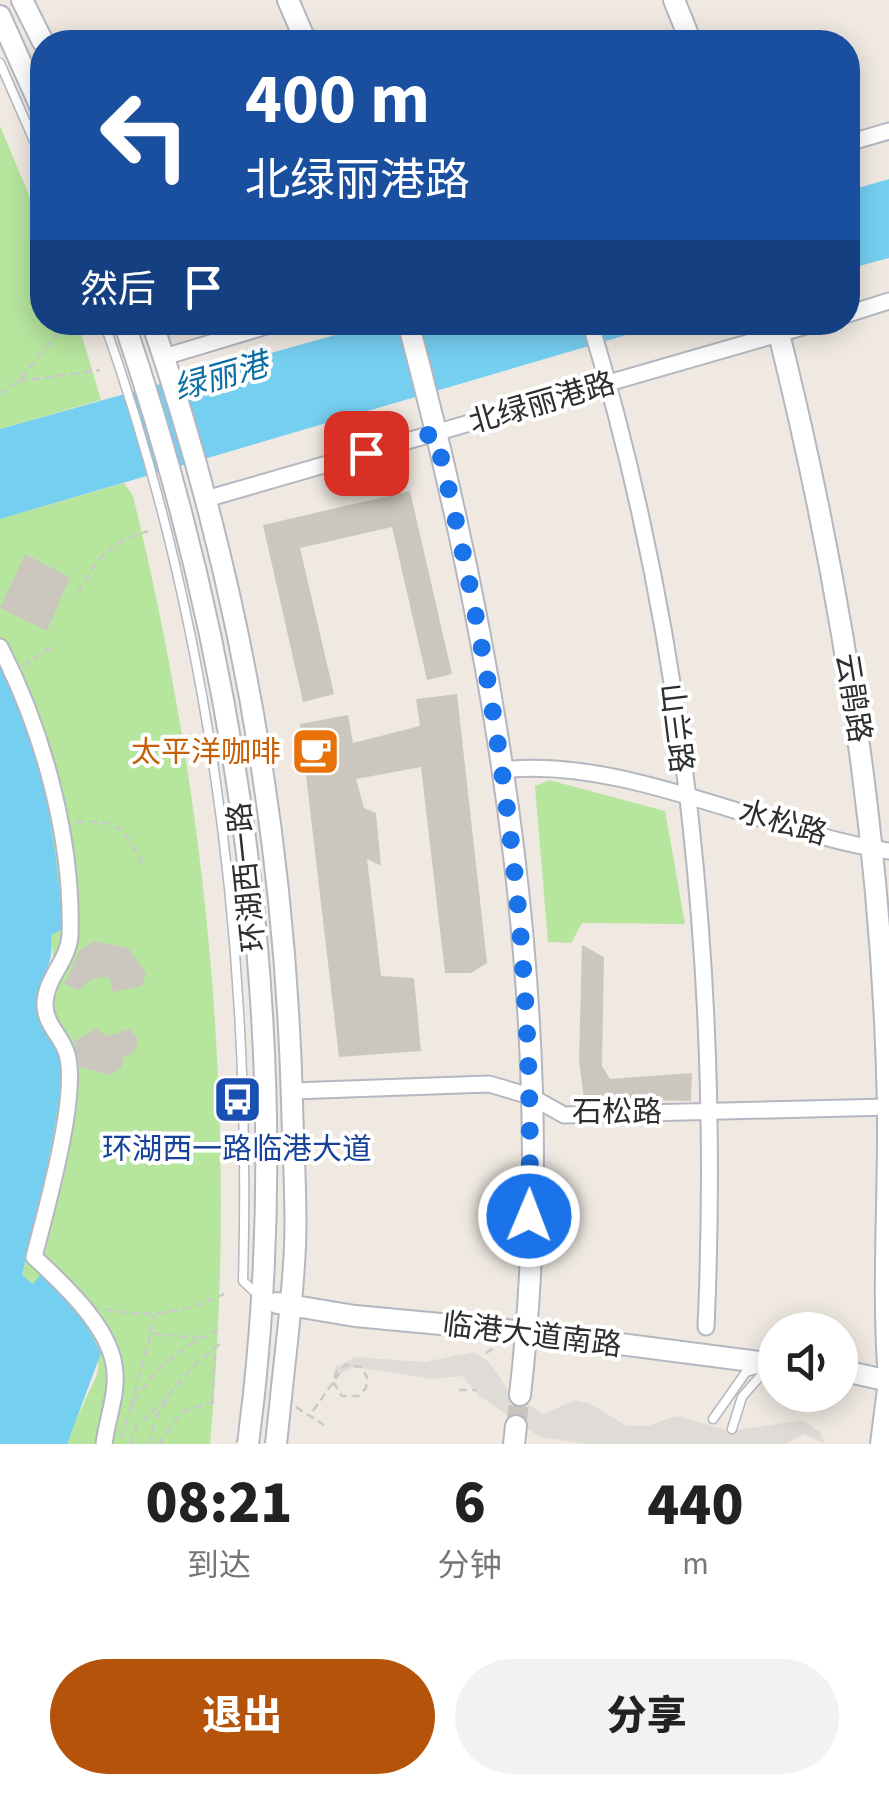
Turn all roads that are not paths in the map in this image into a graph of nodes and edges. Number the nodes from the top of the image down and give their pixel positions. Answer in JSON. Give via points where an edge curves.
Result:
{"nodes":[{"id":1,"x":22,"y":0,"type":"edge"},
{"id":2,"x":288,"y":0,"type":"edge"},
{"id":3,"x":674,"y":0,"type":"edge"},
{"id":4,"x":0,"y":16,"type":"edge"},
{"id":5,"x":37,"y":30,"type":"edge"},
{"id":6,"x":301,"y":30,"type":"edge"},
{"id":7,"x":685,"y":30,"type":"edge"},
{"id":8,"x":0,"y":62,"type":"edge"},
{"id":9,"x":30,"y":83,"type":"edge"},
{"id":10,"x":30,"y":131,"type":"edge"},
{"id":11,"x":889,"y":131,"type":"edge"},
{"id":12,"x":860,"y":139,"type":"edge"},
{"id":13,"x":889,"y":301,"type":"edge"},
{"id":14,"x":860,"y":310,"type":"edge"},
{"id":15,"x":110,"y":335,"type":"edge"},
{"id":16,"x":126,"y":335,"type":"edge"},
{"id":17,"x":156,"y":335,"type":"edge"},
{"id":18,"x":247,"y":335,"type":"edge"},
{"id":19,"x":412,"y":335,"type":"edge"},
{"id":20,"x":594,"y":335,"type":"edge"},
{"id":21,"x":759,"y":335,"type":"edge"},
{"id":22,"x":778,"y":335,"type":"edge"},
{"id":23,"x":167,"y":367,"type":"junction"},
{"id":24,"x":608,"y":384,"type":"junction"},
{"id":25,"x":136,"y":386,"type":"junction"},
{"id":26,"x":435,"y":433,"type":"junction"},
{"id":27,"x":206,"y":499,"type":"junction"},
{"id":28,"x":0,"y":647,"type":"edge"},
{"id":29,"x":501,"y":770,"type":"junction"},
{"id":30,"x":685,"y":795,"type":"junction"},
{"id":31,"x":881,"y":850,"type":"edge"},
{"id":32,"x":292,"y":1091,"type":"junction"},
{"id":33,"x":530,"y":1096,"type":"junction"},
{"id":34,"x":889,"y":1107,"type":"edge"},
{"id":35,"x":709,"y":1112,"type":"junction"},
{"id":36,"x":265,"y":1302,"type":"junction"},
{"id":37,"x":290,"y":1304,"type":"junction"},
{"id":38,"x":706,"y":1328,"type":"dead end"},
{"id":39,"x":526,"y":1332,"type":"junction"},
{"id":40,"x":758,"y":1362,"type":"edge"},
{"id":41,"x":758,"y":1368,"type":"edge"},
{"id":42,"x":858,"y":1374,"type":"edge"},
{"id":43,"x":758,"y":1380,"type":"edge"},
{"id":44,"x":889,"y":1381,"type":"edge"},
{"id":45,"x":520,"y":1396,"type":"tunnel mouth"},
{"id":46,"x":713,"y":1419,"type":"dead end"},
{"id":47,"x":732,"y":1429,"type":"dead end"},
{"id":48,"x":104,"y":1444,"type":"edge"},
{"id":49,"x":248,"y":1444,"type":"edge"},
{"id":50,"x":276,"y":1444,"type":"edge"},
{"id":51,"x":881,"y":1444,"type":"edge"}],
"edges":[{"from":1,"to":5,"type":"street"},
{"from":2,"to":6,"type":"street"},
{"from":3,"to":7,"type":"street"},
{"from":4,"to":9,"type":"street"},
{"from":8,"to":10,"type":"lane"},
{"from":11,"to":12,"type":"street"},
{"from":13,"to":14,"type":"street"},
{"from":15,"to":25,"type":"lane"},
{"from":16,"to":25,"type":"street","name":"环湖西一路"},
{"from":17,"to":23,"type":"street","name":"环湖西一路"},
{"from":18,"to":23,"type":"street"},
{"from":19,"to":26,"type":"street"},
{"from":20,"to":24,"type":"street","name":"山兰路"},
{"from":21,"to":24,"type":"street","name":"北绿丽港路"},
{"from":22,"to":31,"type":"street","name":"云鹃路","via":[[833,572]]},
{"from":23,"to":27,"type":"street","name":"环湖西一路"},
{"from":24,"to":26,"type":"street","name":"北绿丽港路"},
{"from":24,"to":30,"type":"street","name":"山兰路","via":[[657,599]]},
{"from":25,"to":36,"type":"street","name":"环湖西一路","via":[[226,708],[245,838],[264,1099]]},
{"from":26,"to":27,"type":"street","name":"北绿丽港路"},
{"from":26,"to":29,"type":"street","via":[[471,586]]},
{"from":27,"to":32,"type":"street","name":"环湖西一路","via":[[236,620],[272,832],[288,974]]},
{"from":28,"to":48,"type":"street","via":[[41,754],[69,894],[70,937],[44,1002],[68,1055],[67,1082],[34,1257],[71,1295],[114,1364]]},
{"from":29,"to":30,"type":"street","name":"水松路","via":[[541,765]]},
{"from":29,"to":33,"type":"street"},
{"from":30,"to":31,"type":"street","name":"水松路"},
{"from":30,"to":35,"type":"street","name":"山兰路"},
{"from":31,"to":34,"type":"street","name":"云鹃路"},
{"from":32,"to":33,"type":"street","name":"石松路","via":[[489,1084]]},
{"from":32,"to":37,"type":"street","name":"环湖西一路"},
{"from":33,"to":35,"type":"street","name":"石松路","via":[[564,1116]]},
{"from":33,"to":39,"type":"street"},
{"from":34,"to":35,"type":"street","name":"石松路"},
{"from":34,"to":44,"type":"street","name":"云鹃路"},
{"from":35,"to":38,"type":"street","name":"山兰路"},
{"from":36,"to":37,"type":"street","name":"临港大道南路"},
{"from":36,"to":49,"type":"street","name":"环湖西一路","bridge":true},
{"from":37,"to":39,"type":"street","name":"临港大道南路"},
{"from":37,"to":50,"type":"street","name":"环湖西一路","bridge":true,"via":[[289,1402]]},
{"from":39,"to":40,"type":"street","name":"临港大道南路"},
{"from":39,"to":45,"type":"street"},
{"from":41,"to":46,"type":"lane","via":[[746,1372]]},
{"from":42,"to":44,"type":"street"},
{"from":43,"to":47,"type":"lane","via":[[742,1397]]},
{"from":44,"to":51,"type":"street","name":"云鹃路"}]}
